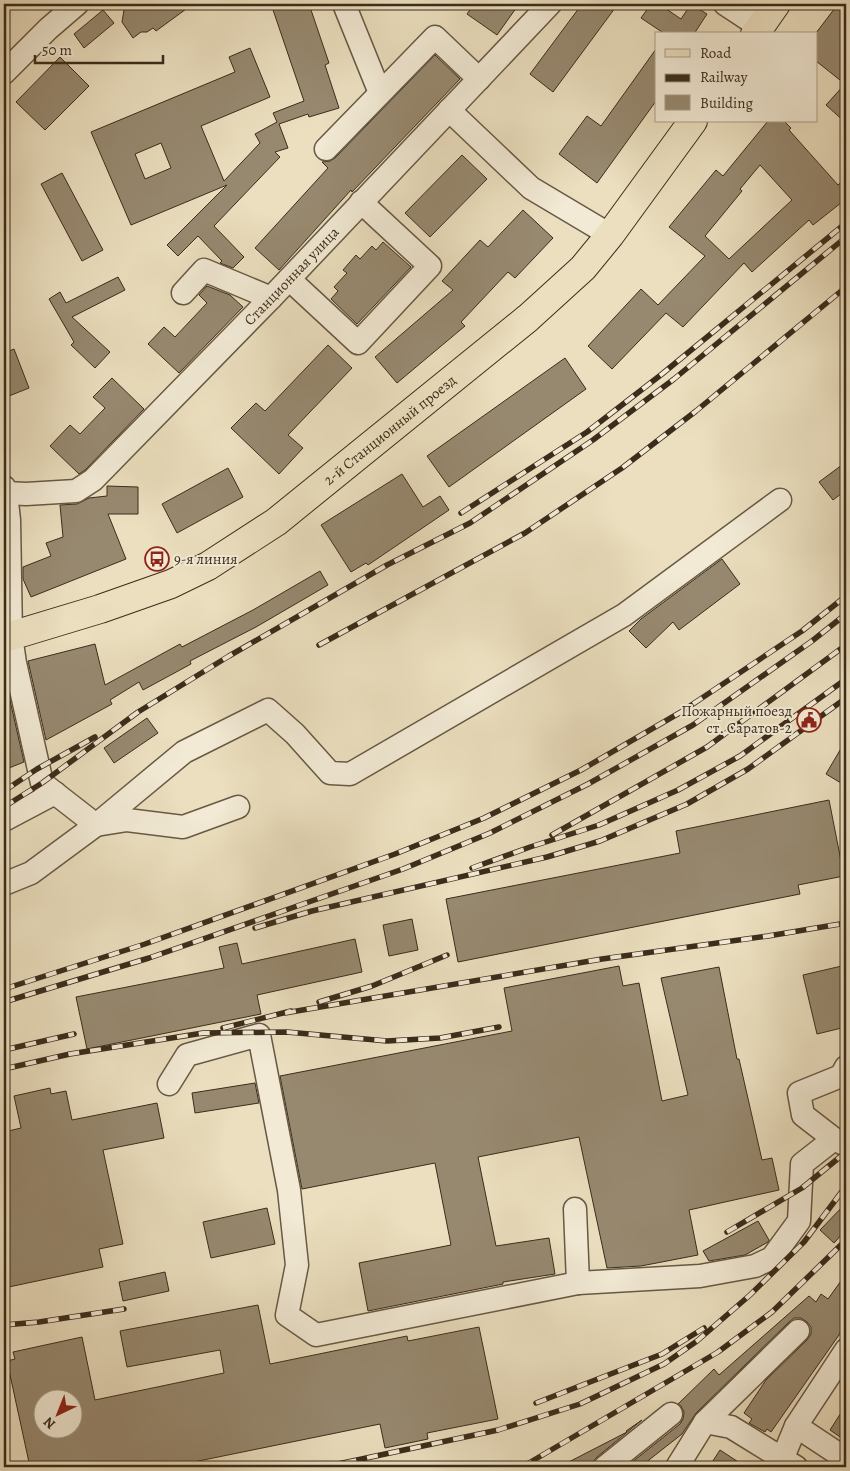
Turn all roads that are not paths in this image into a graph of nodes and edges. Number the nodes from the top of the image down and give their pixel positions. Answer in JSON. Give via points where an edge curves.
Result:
{"nodes":[{"id":1,"x":77,"y":4,"type":"edge"},
{"id":2,"x":344,"y":4,"type":"edge"},
{"id":3,"x":550,"y":4,"type":"edge"},
{"id":4,"x":725,"y":4,"type":"edge"},
{"id":5,"x":776,"y":4,"type":"edge"},
{"id":6,"x":757,"y":30,"type":"edge"},
{"id":7,"x":4,"y":73,"type":"edge"},
{"id":8,"x":479,"y":79,"type":"junction"},
{"id":9,"x":380,"y":94,"type":"junction"},
{"id":10,"x":449,"y":110,"type":"junction"},
{"id":11,"x":691,"y":122,"type":"edge"},
{"id":12,"x":326,"y":149,"type":"dead end"},
{"id":13,"x":362,"y":202,"type":"junction"},
{"id":14,"x":610,"y":235,"type":"junction"},
{"id":15,"x":289,"y":279,"type":"junction"},
{"id":16,"x":183,"y":293,"type":"dead end"},
{"id":17,"x":271,"y":298,"type":"junction"},
{"id":18,"x":5,"y":490,"type":"edge"},
{"id":19,"x":780,"y":500,"type":"dead end"},
{"id":20,"x":7,"y":637,"type":"edge"},
{"id":21,"x":55,"y":793,"type":"junction"},
{"id":22,"x":238,"y":807,"type":"dead end"},
{"id":23,"x":4,"y":820,"type":"edge"},
{"id":24,"x":96,"y":825,"type":"junction"},
{"id":25,"x":4,"y":884,"type":"edge"},
{"id":26,"x":846,"y":1067,"type":"edge"},
{"id":27,"x":168,"y":1084,"type":"dead end"},
{"id":28,"x":840,"y":1142,"type":"edge"},
{"id":29,"x":575,"y":1209,"type":"dead end"},
{"id":30,"x":578,"y":1283,"type":"junction"},
{"id":31,"x":798,"y":1331,"type":"dead end"},
{"id":32,"x":846,"y":1350,"type":"edge"},
{"id":33,"x":671,"y":1414,"type":"dead end"},
{"id":34,"x":705,"y":1422,"type":"junction"},
{"id":35,"x":796,"y":1426,"type":"junction"},
{"id":36,"x":846,"y":1458,"type":"edge"},
{"id":37,"x":786,"y":1465,"type":"edge"},
{"id":38,"x":605,"y":1467,"type":"edge"},
{"id":39,"x":677,"y":1467,"type":"edge"}],
"edges":[{"from":1,"to":7,"type":"street"},
{"from":2,"to":9,"type":"street"},
{"from":3,"to":8,"type":"street","name":"Станционная улица"},
{"from":4,"to":6,"type":"street"},
{"from":5,"to":6,"type":"main road"},
{"from":8,"to":9,"type":"street","via":[[435,37]]},
{"from":8,"to":10,"type":"street","name":"Станционная улица"},
{"from":9,"to":12,"type":"street"},
{"from":10,"to":13,"type":"street","name":"Станционная улица"},
{"from":10,"to":14,"type":"street","via":[[531,188]]},
{"from":11,"to":14,"type":"main road","name":"2-й Станционный проезд"},
{"from":13,"to":15,"type":"street","name":"Станционная улица"},
{"from":13,"to":15,"type":"street","via":[[430,266],[358,343]]},
{"from":14,"to":20,"type":"main road","name":"2-й Станционный проезд","via":[[583,268],[528,318],[276,522],[208,566],[171,584],[100,610]]},
{"from":15,"to":17,"type":"street","name":"Станционная улица"},
{"from":16,"to":17,"type":"street","via":[[204,270]]},
{"from":17,"to":18,"type":"street","name":"Станционная улица","via":[[94,480],[76,491],[26,494]]},
{"from":18,"to":20,"type":"street","name":"Станционная улица","via":[[9,520]]},
{"from":19,"to":24,"type":"street","via":[[624,615],[350,774],[330,773],[268,710],[184,752]]},
{"from":20,"to":21,"type":"street","name":"Станционная улица","via":[[42,783]]},
{"from":21,"to":23,"type":"street"},
{"from":21,"to":24,"type":"street","name":"Станционная улица"},
{"from":22,"to":24,"type":"street","via":[[183,827],[127,820]]},
{"from":24,"to":25,"type":"street","via":[[31,873]]},
{"from":26,"to":28,"type":"street","via":[[841,1076],[799,1093],[803,1115]]},
{"from":27,"to":30,"type":"street","via":[[186,1055],[259,1035],[289,1190],[297,1264],[287,1315],[316,1335]]},
{"from":28,"to":30,"type":"street","via":[[802,1164],[799,1221],[772,1258],[755,1266],[700,1276]]},
{"from":29,"to":30,"type":"street"},
{"from":31,"to":34,"type":"street"},
{"from":32,"to":35,"type":"street"},
{"from":33,"to":38,"type":"street"},
{"from":34,"to":37,"type":"street","via":[[731,1427]]},
{"from":34,"to":39,"type":"street"},
{"from":35,"to":36,"type":"street"},
{"from":35,"to":37,"type":"street"}]}
